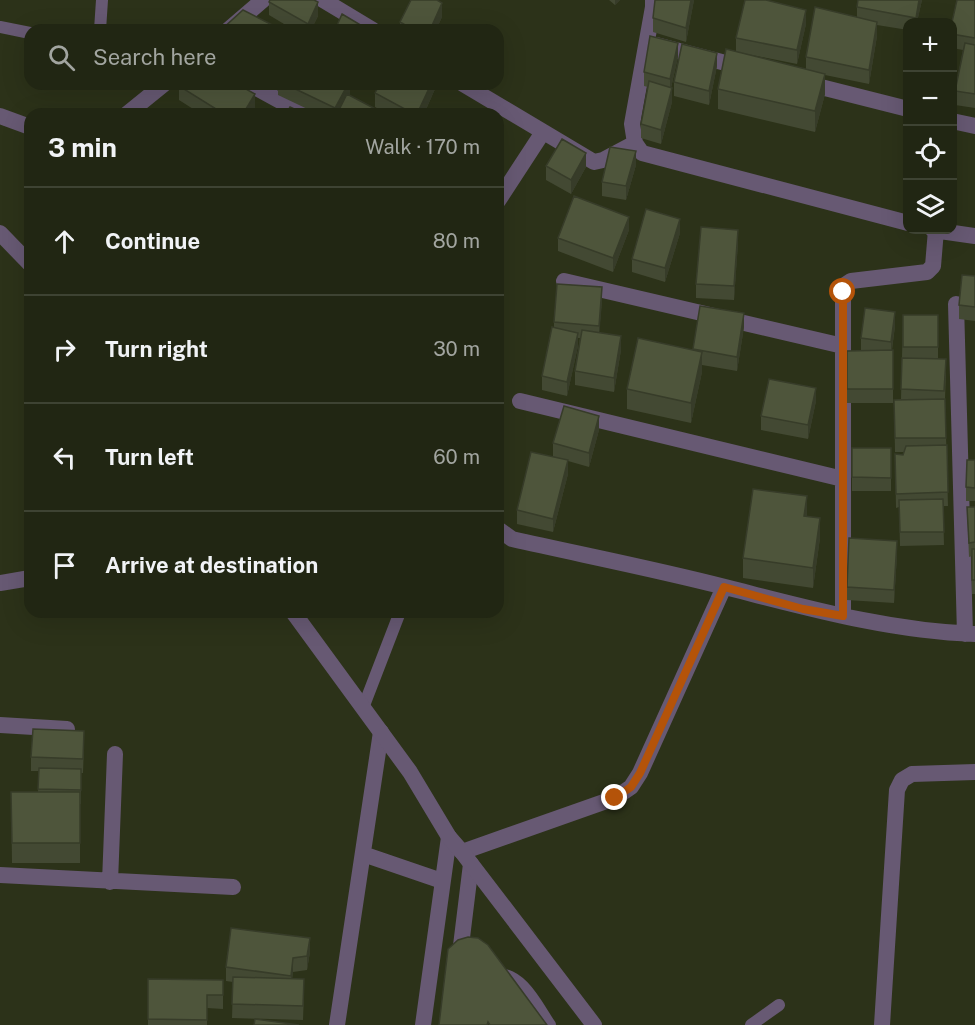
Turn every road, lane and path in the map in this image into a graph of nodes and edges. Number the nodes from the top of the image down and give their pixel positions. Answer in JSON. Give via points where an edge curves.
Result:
{"nodes":[{"id":1,"x":102,"y":0,"type":"edge"},
{"id":2,"x":263,"y":0,"type":"edge"},
{"id":3,"x":323,"y":0,"type":"edge"},
{"id":4,"x":653,"y":0,"type":"edge"},
{"id":5,"x":100,"y":24,"type":"edge"},
{"id":6,"x":235,"y":24,"type":"edge"},
{"id":7,"x":363,"y":24,"type":"edge"},
{"id":8,"x":0,"y":27,"type":"edge"},
{"id":9,"x":24,"y":32,"type":"edge"},
{"id":10,"x":647,"y":42,"type":"junction"},
{"id":11,"x":760,"y":71,"type":"edge"},
{"id":12,"x":794,"y":80,"type":"edge"},
{"id":13,"x":157,"y":90,"type":"edge"},
{"id":14,"x":260,"y":90,"type":"edge"},
{"id":15,"x":473,"y":90,"type":"edge"},
{"id":16,"x":134,"y":108,"type":"edge"},
{"id":17,"x":293,"y":108,"type":"edge"},
{"id":18,"x":503,"y":108,"type":"edge"},
{"id":19,"x":903,"y":108,"type":"edge"},
{"id":20,"x":504,"y":109,"type":"edge"},
{"id":21,"x":0,"y":116,"type":"edge"},
{"id":22,"x":957,"y":121,"type":"edge"},
{"id":23,"x":24,"y":125,"type":"edge"},
{"id":24,"x":975,"y":126,"type":"edge"},
{"id":25,"x":543,"y":132,"type":"junction"},
{"id":26,"x":635,"y":143,"type":"junction"},
{"id":27,"x":504,"y":192,"type":"edge"},
{"id":28,"x":903,"y":222,"type":"edge"},
{"id":29,"x":0,"y":233,"type":"edge"},
{"id":30,"x":957,"y":233,"type":"edge"},
{"id":31,"x":934,"y":234,"type":"edge"},
{"id":32,"x":975,"y":236,"type":"edge"},
{"id":33,"x":24,"y":258,"type":"edge"},
{"id":34,"x":564,"y":282,"type":"edge"},
{"id":35,"x":956,"y":304,"type":"dead end"},
{"id":36,"x":843,"y":346,"type":"junction"},
{"id":37,"x":520,"y":401,"type":"dead end"},
{"id":38,"x":843,"y":479,"type":"junction"},
{"id":39,"x":504,"y":533,"type":"edge"},
{"id":40,"x":24,"y":579,"type":"edge"},
{"id":41,"x":0,"y":583,"type":"edge"},
{"id":42,"x":724,"y":587,"type":"junction"},
{"id":43,"x":843,"y":616,"type":"junction"},
{"id":44,"x":297,"y":618,"type":"edge"},
{"id":45,"x":398,"y":618,"type":"edge"},
{"id":46,"x":970,"y":634,"type":"edge"},
{"id":47,"x":363,"y":708,"type":"junction"},
{"id":48,"x":0,"y":725,"type":"edge"},
{"id":49,"x":67,"y":729,"type":"edge"},
{"id":50,"x":381,"y":732,"type":"junction"},
{"id":51,"x":115,"y":754,"type":"dead end"},
{"id":52,"x":975,"y":772,"type":"edge"},
{"id":53,"x":449,"y":837,"type":"junction"},
{"id":54,"x":363,"y":854,"type":"junction"},
{"id":55,"x":467,"y":858,"type":"junction"},
{"id":56,"x":0,"y":875,"type":"edge"},
{"id":57,"x":110,"y":882,"type":"junction"},
{"id":58,"x":442,"y":882,"type":"junction"},
{"id":59,"x":233,"y":887,"type":"dead end"},
{"id":60,"x":456,"y":980,"type":"edge"},
{"id":61,"x":481,"y":981,"type":"edge"},
{"id":62,"x":779,"y":1005,"type":"dead end"},
{"id":63,"x":337,"y":1025,"type":"edge"},
{"id":64,"x":423,"y":1025,"type":"edge"},
{"id":65,"x":550,"y":1025,"type":"edge"},
{"id":66,"x":594,"y":1025,"type":"edge"},
{"id":67,"x":751,"y":1025,"type":"edge"},
{"id":68,"x":882,"y":1025,"type":"edge"}],
"edges":[{"from":1,"to":5,"type":"lane"},
{"from":2,"to":6,"type":"street"},
{"from":3,"to":7,"type":"street"},
{"from":4,"to":10,"type":"street"},
{"from":8,"to":9,"type":"lane"},
{"from":10,"to":11,"type":"street"},
{"from":10,"to":26,"type":"street","via":[[632,124]]},
{"from":12,"to":19,"type":"street"},
{"from":13,"to":16,"type":"street"},
{"from":14,"to":17,"type":"street"},
{"from":15,"to":18,"type":"street"},
{"from":20,"to":25,"type":"street"},
{"from":21,"to":23,"type":"street"},
{"from":22,"to":24,"type":"street"},
{"from":25,"to":26,"type":"street","via":[[594,162]]},
{"from":25,"to":27,"type":"street"},
{"from":26,"to":28,"type":"street","via":[[642,153]]},
{"from":29,"to":33,"type":"street"},
{"from":30,"to":32,"type":"street"},
{"from":31,"to":36,"type":"street","via":[[933,266],[927,272],[861,279],[845,285]]},
{"from":34,"to":36,"type":"street"},
{"from":35,"to":46,"type":"street"},
{"from":36,"to":38,"type":"street"},
{"from":37,"to":38,"type":"street"},
{"from":38,"to":43,"type":"street"},
{"from":39,"to":42,"type":"street","via":[[512,539]]},
{"from":40,"to":41,"type":"street"},
{"from":42,"to":43,"type":"street"},
{"from":42,"to":55,"type":"street","via":[[631,787],[615,798]]},
{"from":43,"to":46,"type":"street","via":[[902,628]]},
{"from":44,"to":47,"type":"street"},
{"from":45,"to":47,"type":"lane"},
{"from":47,"to":50,"type":"street"},
{"from":48,"to":49,"type":"street"},
{"from":50,"to":53,"type":"street"},
{"from":50,"to":54,"type":"street"},
{"from":51,"to":57,"type":"street"},
{"from":52,"to":68,"type":"street","via":[[912,774],[902,780],[897,790]]},
{"from":53,"to":55,"type":"street"},
{"from":53,"to":58,"type":"street"},
{"from":54,"to":58,"type":"street"},
{"from":54,"to":63,"type":"street"},
{"from":55,"to":60,"type":"street"},
{"from":55,"to":66,"type":"street"},
{"from":56,"to":57,"type":"street"},
{"from":57,"to":59,"type":"street"},
{"from":58,"to":64,"type":"street"},
{"from":61,"to":65,"type":"lane","via":[[498,973],[510,975],[519,981]]},
{"from":62,"to":67,"type":"lane"}]}
